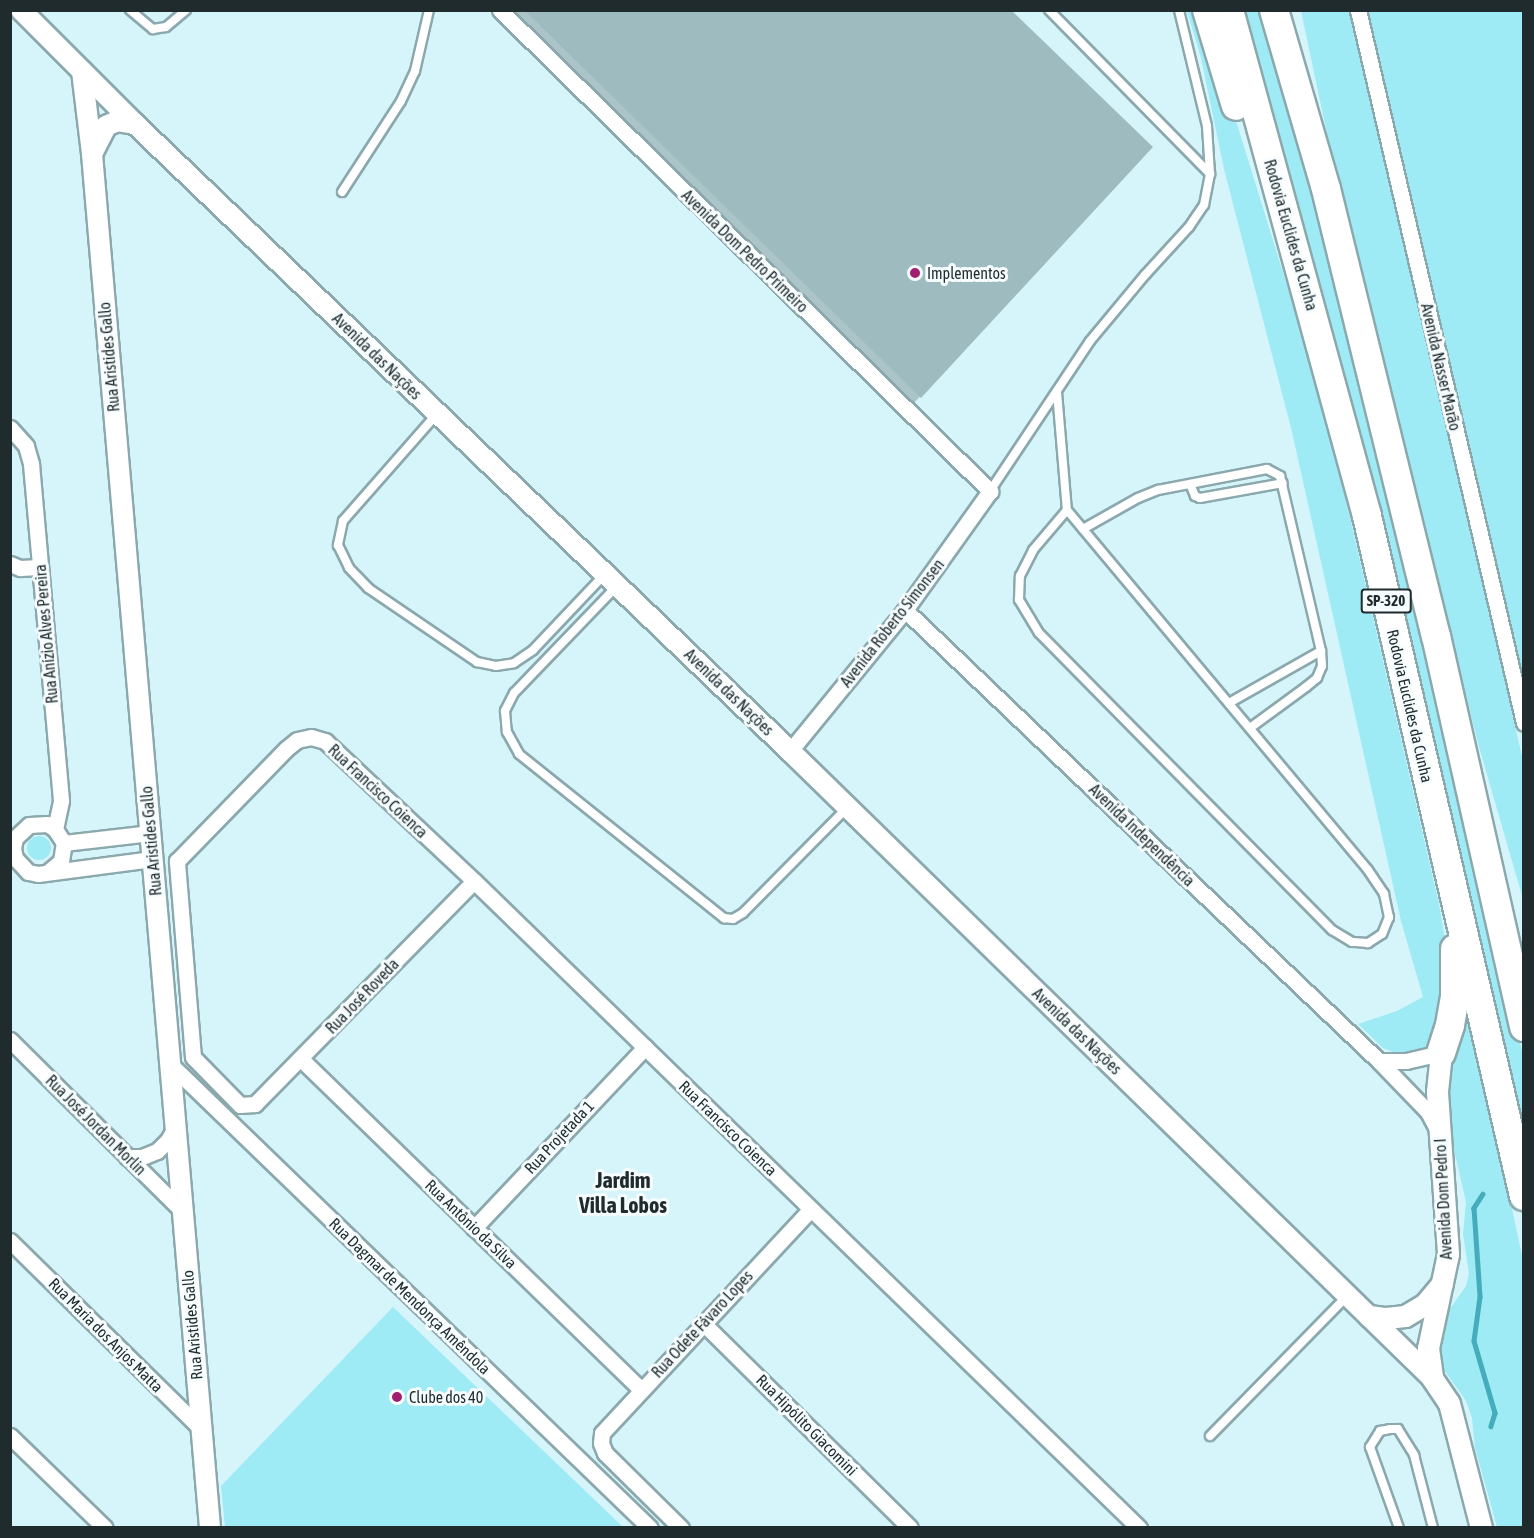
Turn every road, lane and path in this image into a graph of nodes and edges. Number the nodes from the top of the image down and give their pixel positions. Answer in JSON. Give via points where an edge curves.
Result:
{"nodes":[{"id":1,"x":21,"y":10,"type":"edge"},
{"id":2,"x":130,"y":10,"type":"edge"},
{"id":3,"x":429,"y":10,"type":"edge"},
{"id":4,"x":500,"y":10,"type":"edge"},
{"id":5,"x":1049,"y":10,"type":"edge"},
{"id":6,"x":1179,"y":10,"type":"edge"},
{"id":7,"x":1207,"y":10,"type":"edge"},
{"id":8,"x":1229,"y":10,"type":"edge"},
{"id":9,"x":1274,"y":10,"type":"edge"},
{"id":10,"x":1290,"y":10,"type":"edge"},
{"id":11,"x":1358,"y":10,"type":"edge"},
{"id":12,"x":183,"y":12,"type":"edge"},
{"id":13,"x":82,"y":70,"type":"junction"},
{"id":14,"x":135,"y":124,"type":"junction"},
{"id":15,"x":92,"y":154,"type":"junction"},
{"id":16,"x":1210,"y":174,"type":"junction"},
{"id":17,"x":1326,"y":189,"type":"junction"},
{"id":18,"x":342,"y":192,"type":"dead end"},
{"id":19,"x":1331,"y":378,"type":"junction"},
{"id":20,"x":1057,"y":392,"type":"junction"},
{"id":21,"x":437,"y":414,"type":"junction"},
{"id":22,"x":10,"y":428,"type":"edge"},
{"id":23,"x":1282,"y":483,"type":"junction"},
{"id":24,"x":1190,"y":484,"type":"junction"},
{"id":25,"x":990,"y":491,"type":"junction"},
{"id":26,"x":1067,"y":510,"type":"junction"},
{"id":27,"x":1083,"y":529,"type":"junction"},
{"id":28,"x":10,"y":564,"type":"edge"},
{"id":29,"x":40,"y":567,"type":"junction"},
{"id":30,"x":611,"y":580,"type":"junction"},
{"id":31,"x":905,"y":610,"type":"junction"},
{"id":32,"x":1321,"y":651,"type":"junction"},
{"id":33,"x":1229,"y":703,"type":"junction"},
{"id":34,"x":1524,"y":723,"type":"edge"},
{"id":35,"x":1250,"y":728,"type":"junction"},
{"id":36,"x":790,"y":751,"type":"junction"},
{"id":37,"x":1463,"y":754,"type":"junction"},
{"id":38,"x":848,"y":807,"type":"junction"},
{"id":39,"x":54,"y":823,"type":"junction"},
{"id":40,"x":14,"y":828,"type":"edge"},
{"id":41,"x":150,"y":833,"type":"junction"},
{"id":42,"x":64,"y":843,"type":"junction"},
{"id":43,"x":153,"y":860,"type":"junction"},
{"id":44,"x":48,"y":872,"type":"junction"},
{"id":45,"x":474,"y":881,"type":"junction"},
{"id":46,"x":1454,"y":899,"type":"junction"},
{"id":47,"x":1524,"y":935,"type":"edge"},
{"id":48,"x":1524,"y":1027,"type":"edge"},
{"id":49,"x":10,"y":1040,"type":"edge"},
{"id":50,"x":645,"y":1047,"type":"junction"},
{"id":51,"x":1441,"y":1053,"type":"junction"},
{"id":52,"x":301,"y":1059,"type":"junction"},
{"id":53,"x":1379,"y":1061,"type":"junction"},
{"id":54,"x":171,"y":1065,"type":"junction"},
{"id":55,"x":248,"y":1107,"type":"joint"},
{"id":56,"x":176,"y":1126,"type":"junction"},
{"id":57,"x":1439,"y":1132,"type":"junction"},
{"id":58,"x":127,"y":1157,"type":"junction"},
{"id":59,"x":180,"y":1176,"type":"junction"},
{"id":60,"x":150,"y":1179,"type":"junction"},
{"id":61,"x":1524,"y":1196,"type":"edge"},
{"id":62,"x":811,"y":1209,"type":"junction"},
{"id":63,"x":182,"y":1211,"type":"junction"},
{"id":64,"x":474,"y":1228,"type":"junction"},
{"id":65,"x":10,"y":1240,"type":"edge"},
{"id":66,"x":1444,"y":1281,"type":"junction"},
{"id":67,"x":1348,"y":1295,"type":"junction"},
{"id":68,"x":1369,"y":1316,"type":"junction"},
{"id":69,"x":703,"y":1323,"type":"junction"},
{"id":70,"x":1432,"y":1378,"type":"junction"},
{"id":71,"x":641,"y":1390,"type":"junction"},
{"id":72,"x":202,"y":1430,"type":"junction"},
{"id":73,"x":10,"y":1436,"type":"edge"},
{"id":74,"x":1210,"y":1437,"type":"dead end"},
{"id":75,"x":1133,"y":1526,"type":"edge"},
{"id":76,"x":105,"y":1527,"type":"edge"},
{"id":77,"x":210,"y":1527,"type":"edge"},
{"id":78,"x":650,"y":1527,"type":"edge"},
{"id":79,"x":681,"y":1527,"type":"edge"},
{"id":80,"x":910,"y":1527,"type":"edge"},
{"id":81,"x":1399,"y":1527,"type":"edge"},
{"id":82,"x":1433,"y":1527,"type":"edge"},
{"id":83,"x":1480,"y":1527,"type":"edge"}],
"edges":[{"from":1,"to":13,"type":"street","name":"Avenida das Nações"},
{"from":2,"to":12,"type":"lane","via":[[153,28],[166,27]]},
{"from":3,"to":18,"type":"lane","via":[[415,71],[401,101]]},
{"from":4,"to":25,"type":"street","name":"Avenida Dom Pedro Primeiro"},
{"from":5,"to":16,"type":"lane"},
{"from":6,"to":16,"type":"lane","via":[[1207,126]]},
{"from":7,"to":19,"type":"highway","via":[[1255,166]]},
{"from":8,"to":19,"type":"highway","name":"Rodovia Euclides da Cunha","number":"SP-320"},
{"from":9,"to":17,"type":"highway","number":"SP-320"},
{"from":10,"to":17,"type":"highway"},
{"from":11,"to":34,"type":"street","name":"Avenida Nasser Marão"},
{"from":13,"to":14,"type":"street","name":"Avenida das Nações"},
{"from":13,"to":15,"type":"street","name":"Rua Aristides Gallo"},
{"from":14,"to":15,"type":"street","via":[[117,121],[106,126]]},
{"from":14,"to":21,"type":"street","name":"Avenida das Nações"},
{"from":15,"to":41,"type":"street","name":"Rua Aristides Gallo"},
{"from":16,"to":20,"type":"lane","via":[[1204,205],[1189,227],[1090,341]]},
{"from":17,"to":37,"type":"highway","number":"SP-320"},
{"from":19,"to":46,"type":"highway","name":"Rodovia Euclides da Cunha","number":"SP-320","via":[[1367,516]]},
{"from":20,"to":25,"type":"lane"},
{"from":20,"to":26,"type":"lane"},
{"from":21,"to":30,"type":"street","name":"Avenida das Nações"},
{"from":21,"to":30,"type":"lane","via":[[343,521],[339,545],[349,568],[368,588],[477,662],[496,666],[514,663],[532,650]]},
{"from":22,"to":29,"type":"street","name":"Rua Anízio Alves Pereira","via":[[28,452]]},
{"from":23,"to":24,"type":"lane","via":[[1280,476],[1267,469]]},
{"from":23,"to":24,"type":"lane","via":[[1200,498]]},
{"from":23,"to":32,"type":"lane"},
{"from":24,"to":27,"type":"lane","via":[[1138,498]]},
{"from":25,"to":31,"type":"street","name":"Avenida Roberto Simonsen"},
{"from":26,"to":27,"type":"lane"},
{"from":26,"to":35,"type":"lane","via":[[1033,550],[1020,576],[1019,600],[1039,633],[1332,930],[1352,942],[1368,943],[1382,933],[1389,917],[1384,894]]},
{"from":27,"to":33,"type":"lane"},
{"from":28,"to":29,"type":"street"},
{"from":29,"to":39,"type":"street","name":"Rua Anízio Alves Pereira","via":[[61,801]]},
{"from":30,"to":36,"type":"street","name":"Avenida das Nações"},
{"from":30,"to":38,"type":"lane","via":[[513,693],[505,711],[507,732],[519,754],[724,918],[733,919],[743,913]]},
{"from":31,"to":36,"type":"street","name":"Avenida Roberto Simonsen"},
{"from":31,"to":53,"type":"street","name":"Avenida Independência"},
{"from":32,"to":33,"type":"lane"},
{"from":32,"to":35,"type":"lane","via":[[1322,666],[1317,678]]},
{"from":33,"to":35,"type":"lane"},
{"from":36,"to":38,"type":"street","name":"Avenida das Nações"},
{"from":37,"to":47,"type":"highway"},
{"from":37,"to":48,"type":"highway","number":"SP-320"},
{"from":38,"to":67,"type":"street","name":"Avenida das Nações"},
{"from":39,"to":40,"type":"street"},
{"from":39,"to":42,"type":"street"},
{"from":40,"to":44,"type":"street","via":[[15,858],[20,866],[38,874]]},
{"from":41,"to":42,"type":"street"},
{"from":41,"to":43,"type":"street","name":"Rua Aristides Gallo"},
{"from":42,"to":44,"type":"street","via":[[61,861]]},
{"from":43,"to":44,"type":"street"},
{"from":43,"to":54,"type":"street","name":"Rua Aristides Gallo"},
{"from":45,"to":50,"type":"street","name":"Rua Francisco Coienca"},
{"from":45,"to":52,"type":"street","name":"Rua José Roveda"},
{"from":45,"to":55,"type":"street","name":"Rua Francisco Coienca","via":[[325,741],[311,737],[297,740],[286,749],[177,861],[193,1057],[234,1100]]},
{"from":46,"to":51,"type":"highway","via":[[1455,998]]},
{"from":46,"to":61,"type":"highway","name":"Rodovia Euclides da Cunha","number":"SP-320"},
{"from":49,"to":58,"type":"street","name":"Rua José Jordan Morlin"},
{"from":50,"to":62,"type":"street","name":"Rua Francisco Coienca"},
{"from":50,"to":64,"type":"street","name":"Rua Projetada 1"},
{"from":51,"to":53,"type":"street","via":[[1424,1059]]},
{"from":51,"to":57,"type":"main road","name":"Avenida Dom Pedro I","via":[[1437,1092]]},
{"from":52,"to":55,"type":"street","name":"Rua José Roveda","via":[[262,1099]]},
{"from":52,"to":64,"type":"street","name":"Rua Antônio da Silva"},
{"from":53,"to":57,"type":"street","name":"Avenida Independência","via":[[1428,1112]]},
{"from":54,"to":56,"type":"street","name":"Rua Aristides Gallo"},
{"from":54,"to":78,"type":"street","name":"Rua Dagmar de Mendonça Amêndola"},
{"from":56,"to":58,"type":"street","via":[[157,1150],[142,1157]]},
{"from":56,"to":59,"type":"street","name":"Rua Aristides Gallo"},
{"from":57,"to":66,"type":"main road","name":"Avenida Dom Pedro I","via":[[1448,1254]]},
{"from":58,"to":60,"type":"street","name":"Rua José Jordan Morlin"},
{"from":59,"to":60,"type":"street","via":[[165,1184]]},
{"from":59,"to":63,"type":"street","name":"Rua Aristides Gallo"},
{"from":60,"to":63,"type":"street","name":"Rua José Jordan Morlin"},
{"from":62,"to":69,"type":"street","name":"Rua Odete Fávaro Lopes"},
{"from":62,"to":75,"type":"street","name":"Rua Francisco Coienca"},
{"from":63,"to":72,"type":"street","name":"Rua Aristides Gallo"},
{"from":64,"to":71,"type":"street","name":"Rua Antônio da Silva"},
{"from":65,"to":72,"type":"street","name":"Rua Maria dos Anjos Matta"},
{"from":66,"to":68,"type":"main road","via":[[1425,1304],[1405,1316]]},
{"from":66,"to":70,"type":"main road","name":"Avenida Dom Pedro I","via":[[1428,1348]]},
{"from":67,"to":68,"type":"street","name":"Avenida das Nações"},
{"from":67,"to":74,"type":"lane"},
{"from":68,"to":70,"type":"street","name":"Avenida das Nações"},
{"from":69,"to":71,"type":"street","name":"Rua Odete Fávaro Lopes"},
{"from":69,"to":80,"type":"street","name":"Rua Hipólito Giacomini"},
{"from":70,"to":83,"type":"main road","via":[[1449,1403]]},
{"from":71,"to":79,"type":"street","name":"Rua Odete Fávaro Lopes","via":[[602,1432],[601,1443],[605,1453]]},
{"from":72,"to":77,"type":"street","name":"Rua Aristides Gallo"},
{"from":73,"to":76,"type":"street"},
{"from":81,"to":82,"type":"lane","via":[[1370,1447],[1380,1431],[1390,1429],[1398,1429],[1414,1455]]}]}
